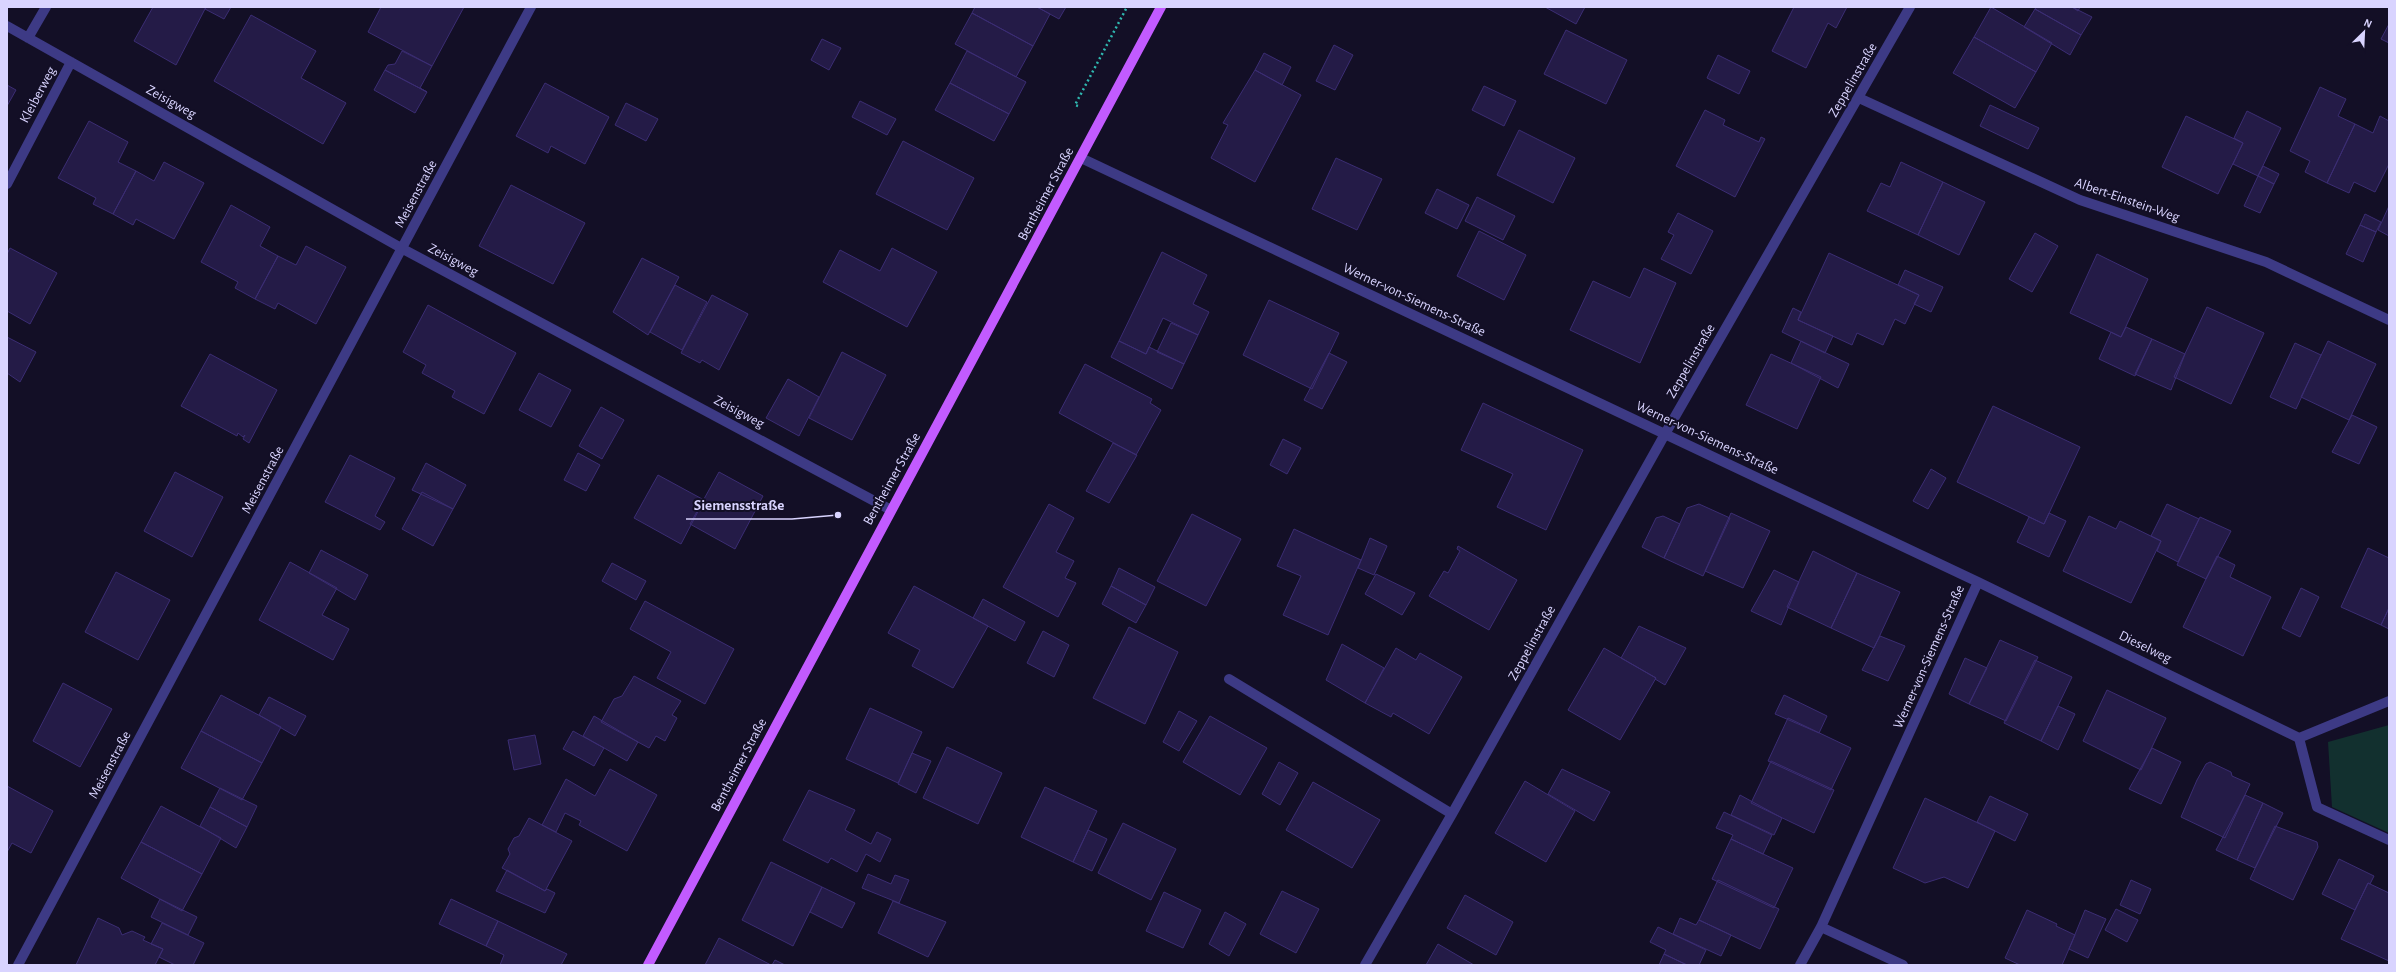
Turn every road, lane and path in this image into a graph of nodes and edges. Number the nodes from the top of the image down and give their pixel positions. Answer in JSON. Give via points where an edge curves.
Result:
{"nodes":[{"id":1,"x":46,"y":7,"type":"edge"},
{"id":2,"x":531,"y":7,"type":"edge"},
{"id":3,"x":1161,"y":7,"type":"edge"},
{"id":4,"x":1910,"y":7,"type":"edge"},
{"id":5,"x":7,"y":26,"type":"edge"},
{"id":6,"x":28,"y":38,"type":"junction"},
{"id":7,"x":71,"y":62,"type":"junction"},
{"id":8,"x":1859,"y":98,"type":"junction"},
{"id":9,"x":1081,"y":158,"type":"junction"},
{"id":10,"x":7,"y":184,"type":"edge"},
{"id":11,"x":404,"y":249,"type":"junction"},
{"id":12,"x":2389,"y":320,"type":"edge"},
{"id":13,"x":1665,"y":434,"type":"junction"},
{"id":14,"x":891,"y":510,"type":"junction"},
{"id":15,"x":1978,"y":582,"type":"junction"},
{"id":16,"x":1229,"y":679,"type":"dead end"},
{"id":17,"x":2389,"y":701,"type":"edge"},
{"id":18,"x":2299,"y":738,"type":"junction"},
{"id":19,"x":1452,"y":814,"type":"junction"},
{"id":20,"x":2389,"y":840,"type":"edge"},
{"id":21,"x":1821,"y":926,"type":"junction"},
{"id":22,"x":18,"y":965,"type":"edge"},
{"id":23,"x":648,"y":965,"type":"edge"},
{"id":24,"x":1365,"y":965,"type":"edge"},
{"id":25,"x":1800,"y":965,"type":"edge"},
{"id":26,"x":1903,"y":965,"type":"edge"}],
"edges":[{"from":1,"to":6,"type":"street"},
{"from":2,"to":11,"type":"street","name":"Meisenstraße"},
{"from":3,"to":9,"type":"main road","name":"Bentheimer Straße"},
{"from":4,"to":8,"type":"street","name":"Zeppelinstraße"},
{"from":5,"to":6,"type":"street","name":"Zeisigweg"},
{"from":6,"to":7,"type":"street","name":"Zeisigweg"},
{"from":7,"to":10,"type":"street","name":"Kleiberweg"},
{"from":7,"to":11,"type":"street","name":"Zeisigweg"},
{"from":8,"to":12,"type":"street","name":"Albert-Einstein-Weg","via":[[2080,200],[2266,262]]},
{"from":8,"to":13,"type":"street","name":"Zeppelinstraße"},
{"from":9,"to":13,"type":"street","name":"Werner-von-Siemens-Straße"},
{"from":9,"to":14,"type":"main road","name":"Bentheimer Straße"},
{"from":11,"to":14,"type":"street","name":"Zeisigweg"},
{"from":11,"to":22,"type":"street","name":"Meisenstraße"},
{"from":13,"to":15,"type":"street","name":"Werner-von-Siemens-Straße"},
{"from":13,"to":19,"type":"street","name":"Zeppelinstraße"},
{"from":14,"to":23,"type":"main road","name":"Bentheimer Straße"},
{"from":15,"to":18,"type":"street","name":"Dieselweg"},
{"from":15,"to":21,"type":"street","name":"Werner-von-Siemens-Straße"},
{"from":16,"to":19,"type":"street"},
{"from":17,"to":18,"type":"street"},
{"from":18,"to":20,"type":"street","via":[[2317,807]]},
{"from":19,"to":24,"type":"street","name":"Zeppelinstraße"},
{"from":21,"to":25,"type":"street","name":"Werner-von-Siemens-Straße"},
{"from":21,"to":26,"type":"street"}]}
